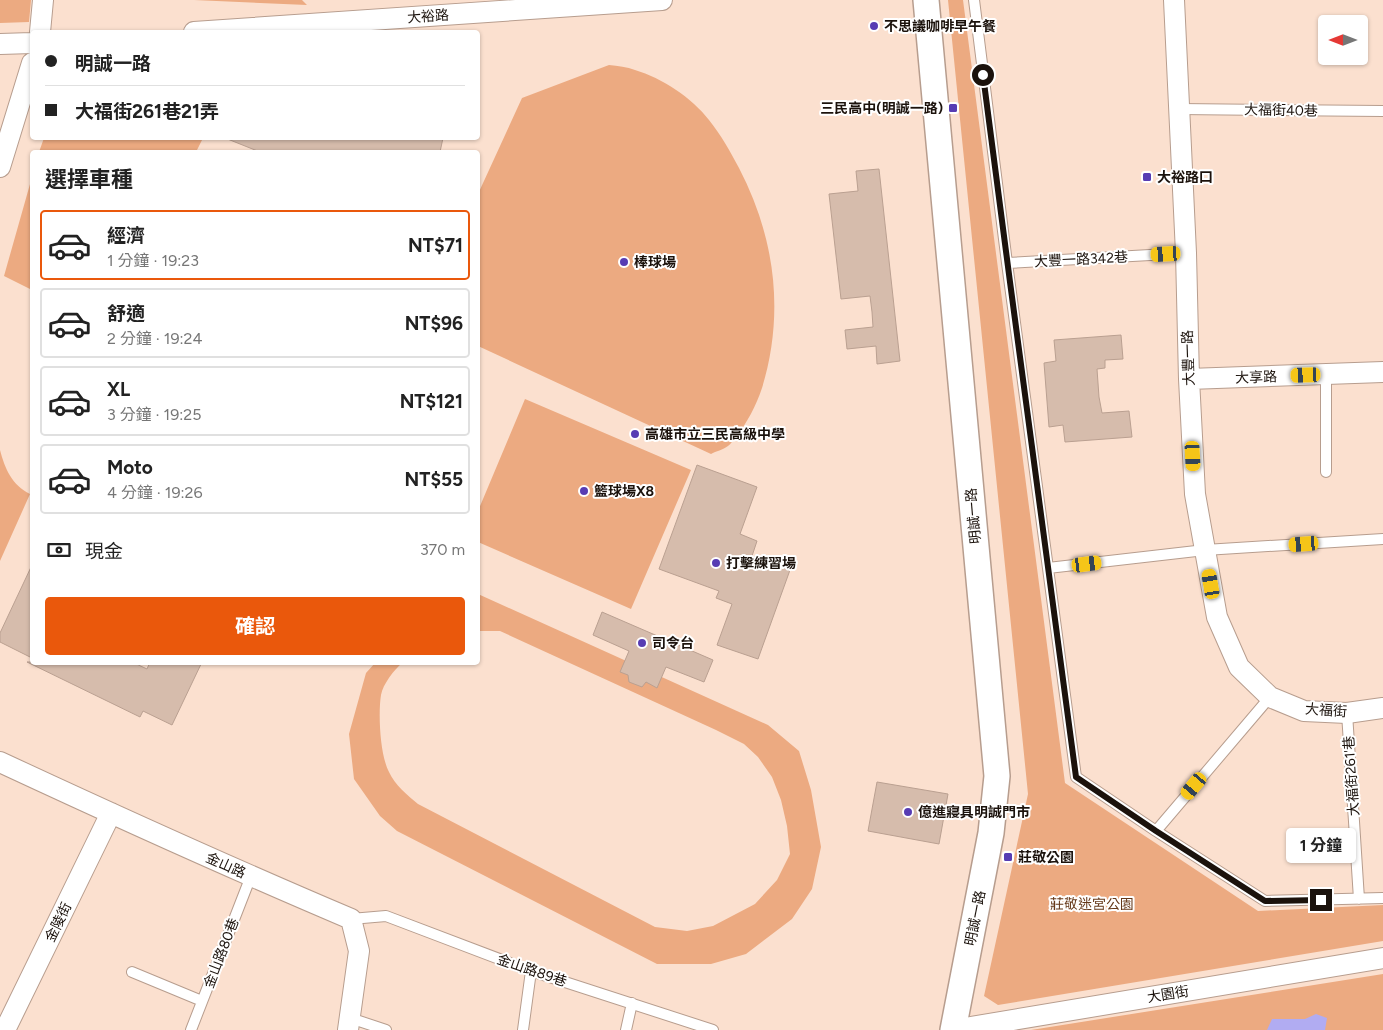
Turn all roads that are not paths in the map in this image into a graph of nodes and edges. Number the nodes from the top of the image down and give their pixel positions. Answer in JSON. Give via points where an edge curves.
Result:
{"nodes":[{"id":1,"x":43,"y":0,"type":"edge"},
{"id":2,"x":662,"y":0,"type":"edge"},
{"id":3,"x":926,"y":0,"type":"edge"},
{"id":4,"x":974,"y":0,"type":"edge"},
{"id":5,"x":1174,"y":0,"type":"edge"},
{"id":6,"x":40,"y":30,"type":"edge"},
{"id":7,"x":223,"y":30,"type":"edge"},
{"id":8,"x":0,"y":44,"type":"edge"},
{"id":9,"x":30,"y":44,"type":"edge"},
{"id":10,"x":30,"y":70,"type":"edge"},
{"id":11,"x":1179,"y":109,"type":"junction"},
{"id":12,"x":1383,"y":112,"type":"edge"},
{"id":13,"x":0,"y":167,"type":"edge"},
{"id":14,"x":1186,"y":253,"type":"junction"},
{"id":15,"x":1007,"y":263,"type":"junction"},
{"id":16,"x":1383,"y":372,"type":"edge"},
{"id":17,"x":1326,"y":374,"type":"junction"},
{"id":18,"x":1189,"y":379,"type":"junction"},
{"id":19,"x":1326,"y":472,"type":"dead end"},
{"id":20,"x":1383,"y":539,"type":"edge"},
{"id":21,"x":1205,"y":550,"type":"junction"},
{"id":22,"x":1048,"y":568,"type":"junction"},
{"id":23,"x":1270,"y":697,"type":"junction"},
{"id":24,"x":1383,"y":708,"type":"edge"},
{"id":25,"x":1347,"y":713,"type":"junction"},
{"id":26,"x":0,"y":762,"type":"edge"},
{"id":27,"x":110,"y":814,"type":"junction"},
{"id":28,"x":1156,"y":831,"type":"junction"},
{"id":29,"x":251,"y":876,"type":"junction"},
{"id":30,"x":1383,"y":898,"type":"edge"},
{"id":31,"x":1359,"y":899,"type":"junction"},
{"id":32,"x":351,"y":919,"type":"junction"},
{"id":33,"x":1383,"y":958,"type":"edge"},
{"id":34,"x":531,"y":971,"type":"junction"},
{"id":35,"x":132,"y":972,"type":"dead end"},
{"id":36,"x":202,"y":1001,"type":"junction"},
{"id":37,"x":632,"y":1004,"type":"junction"},
{"id":38,"x":349,"y":1024,"type":"edge"},
{"id":39,"x":2,"y":1030,"type":"edge"},
{"id":40,"x":191,"y":1030,"type":"edge"},
{"id":41,"x":386,"y":1030,"type":"edge"},
{"id":42,"x":523,"y":1030,"type":"edge"},
{"id":43,"x":626,"y":1030,"type":"edge"},
{"id":44,"x":713,"y":1030,"type":"edge"},
{"id":45,"x":953,"y":1030,"type":"edge"}],
"edges":[{"from":1,"to":6,"type":"street"},
{"from":2,"to":7,"type":"street","name":"大裕路"},
{"from":3,"to":45,"type":"street","name":"明誠一路","via":[[996,776],[991,833]]},
{"from":4,"to":15,"type":"lane"},
{"from":5,"to":11,"type":"street","name":"大豐一路"},
{"from":8,"to":9,"type":"street"},
{"from":10,"to":13,"type":"street"},
{"from":11,"to":12,"type":"lane","name":"大福街40巷"},
{"from":11,"to":14,"type":"street","name":"大豐一路"},
{"from":14,"to":15,"type":"lane","name":"大豐一路342巷"},
{"from":14,"to":18,"type":"street","name":"大豐一路"},
{"from":15,"to":22,"type":"lane"},
{"from":16,"to":17,"type":"street","name":"大享路"},
{"from":17,"to":18,"type":"street","name":"大享路"},
{"from":17,"to":19,"type":"lane"},
{"from":18,"to":21,"type":"street","name":"大豐一路","via":[[1195,494]]},
{"from":20,"to":21,"type":"lane"},
{"from":21,"to":22,"type":"lane"},
{"from":21,"to":23,"type":"street","name":"大豐一路","via":[[1216,617],[1239,667]]},
{"from":22,"to":28,"type":"lane","via":[[1076,777]]},
{"from":23,"to":25,"type":"street","name":"大福街","via":[[1304,711]]},
{"from":23,"to":28,"type":"lane"},
{"from":24,"to":25,"type":"street","name":"大福街"},
{"from":25,"to":31,"type":"lane","name":"大福街261'巷"},
{"from":26,"to":27,"type":"street","name":"金山路"},
{"from":27,"to":29,"type":"street","name":"金山路"},
{"from":27,"to":39,"type":"street","name":"金陵街"},
{"from":28,"to":31,"type":"lane","via":[[1265,901]]},
{"from":29,"to":32,"type":"street","name":"金山路"},
{"from":29,"to":36,"type":"lane","name":"金山路80巷"},
{"from":30,"to":31,"type":"lane"},
{"from":32,"to":34,"type":"lane","name":"金山路89巷","via":[[386,916]]},
{"from":32,"to":38,"type":"street","via":[[359,951]]},
{"from":33,"to":45,"type":"street","name":"大園街"},
{"from":34,"to":37,"type":"lane","name":"金山路89巷"},
{"from":34,"to":42,"type":"lane"},
{"from":35,"to":36,"type":"lane"},
{"from":36,"to":40,"type":"lane","name":"金山路80巷"},
{"from":37,"to":43,"type":"lane"},
{"from":37,"to":44,"type":"lane","name":"金山路89巷"},
{"from":38,"to":41,"type":"lane"}]}
